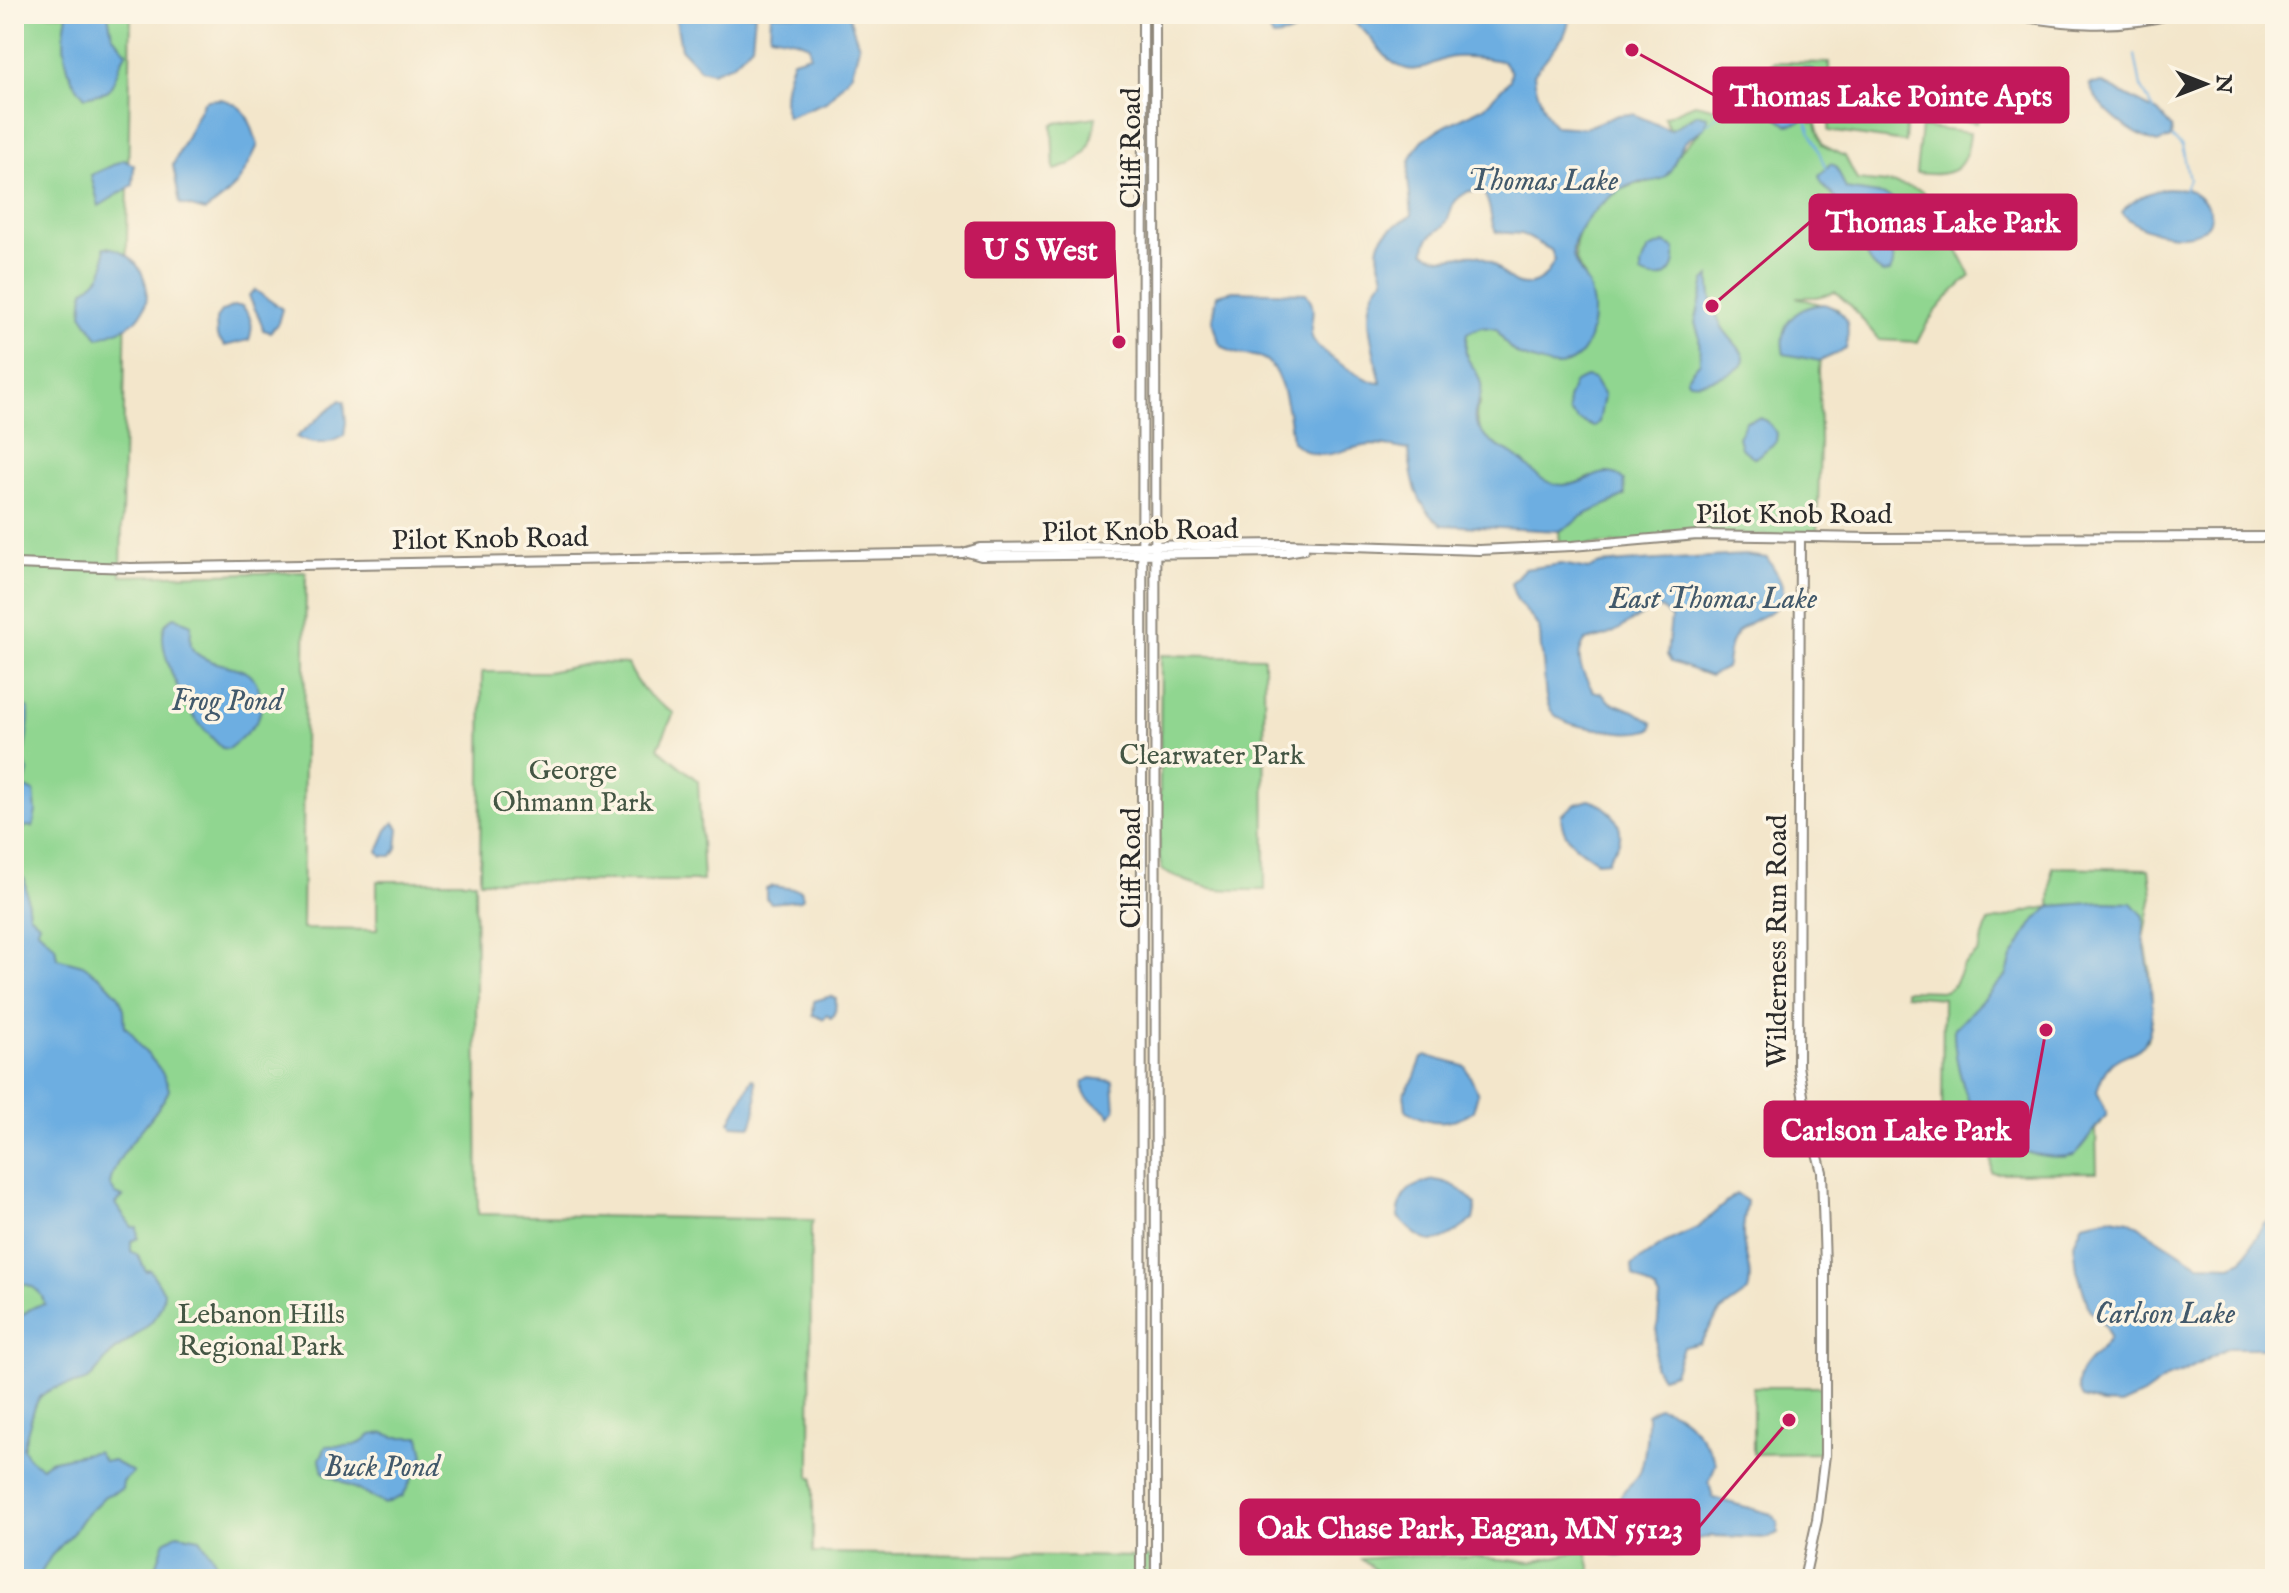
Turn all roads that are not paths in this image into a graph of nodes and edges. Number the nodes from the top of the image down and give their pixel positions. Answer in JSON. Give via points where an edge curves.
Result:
{"nodes":[{"id":1,"x":1143,"y":14,"type":"edge"},
{"id":2,"x":1155,"y":14,"type":"edge"},
{"id":3,"x":2010,"y":14,"type":"edge"},
{"id":4,"x":2173,"y":14,"type":"edge"},
{"id":5,"x":1800,"y":537,"type":"junction"},
{"id":6,"x":2275,"y":537,"type":"edge"},
{"id":7,"x":1154,"y":549,"type":"junction"},
{"id":8,"x":1143,"y":550,"type":"junction"},
{"id":9,"x":14,"y":564,"type":"edge"},
{"id":10,"x":1141,"y":1579,"type":"edge"},
{"id":11,"x":1156,"y":1579,"type":"edge"},
{"id":12,"x":1804,"y":1579,"type":"edge"}],
"edges":[{"from":1,"to":8,"type":"main road","name":"Cliff Road"},
{"from":2,"to":7,"type":"main road","name":"Cliff Road"},
{"from":3,"to":4,"type":"main road","via":[[2099,25],[2140,23]]},
{"from":5,"to":6,"type":"main road","name":"Pilot Knob Road"},
{"from":5,"to":7,"type":"main road","name":"Pilot Knob Road","via":[[1697,535],[1479,550]]},
{"from":5,"to":12,"type":"main road","name":"Wilderness Run Road","via":[[1798,1066],[1822,1172],[1825,1266],[1825,1455]]},
{"from":7,"to":8,"type":"main road","name":"Pilot Knob Road"},
{"from":7,"to":11,"type":"main road","name":"Cliff Road"},
{"from":8,"to":9,"type":"main road","name":"Pilot Knob Road","via":[[980,548],[164,567]]},
{"from":8,"to":10,"type":"main road","name":"Cliff Road"}]}
